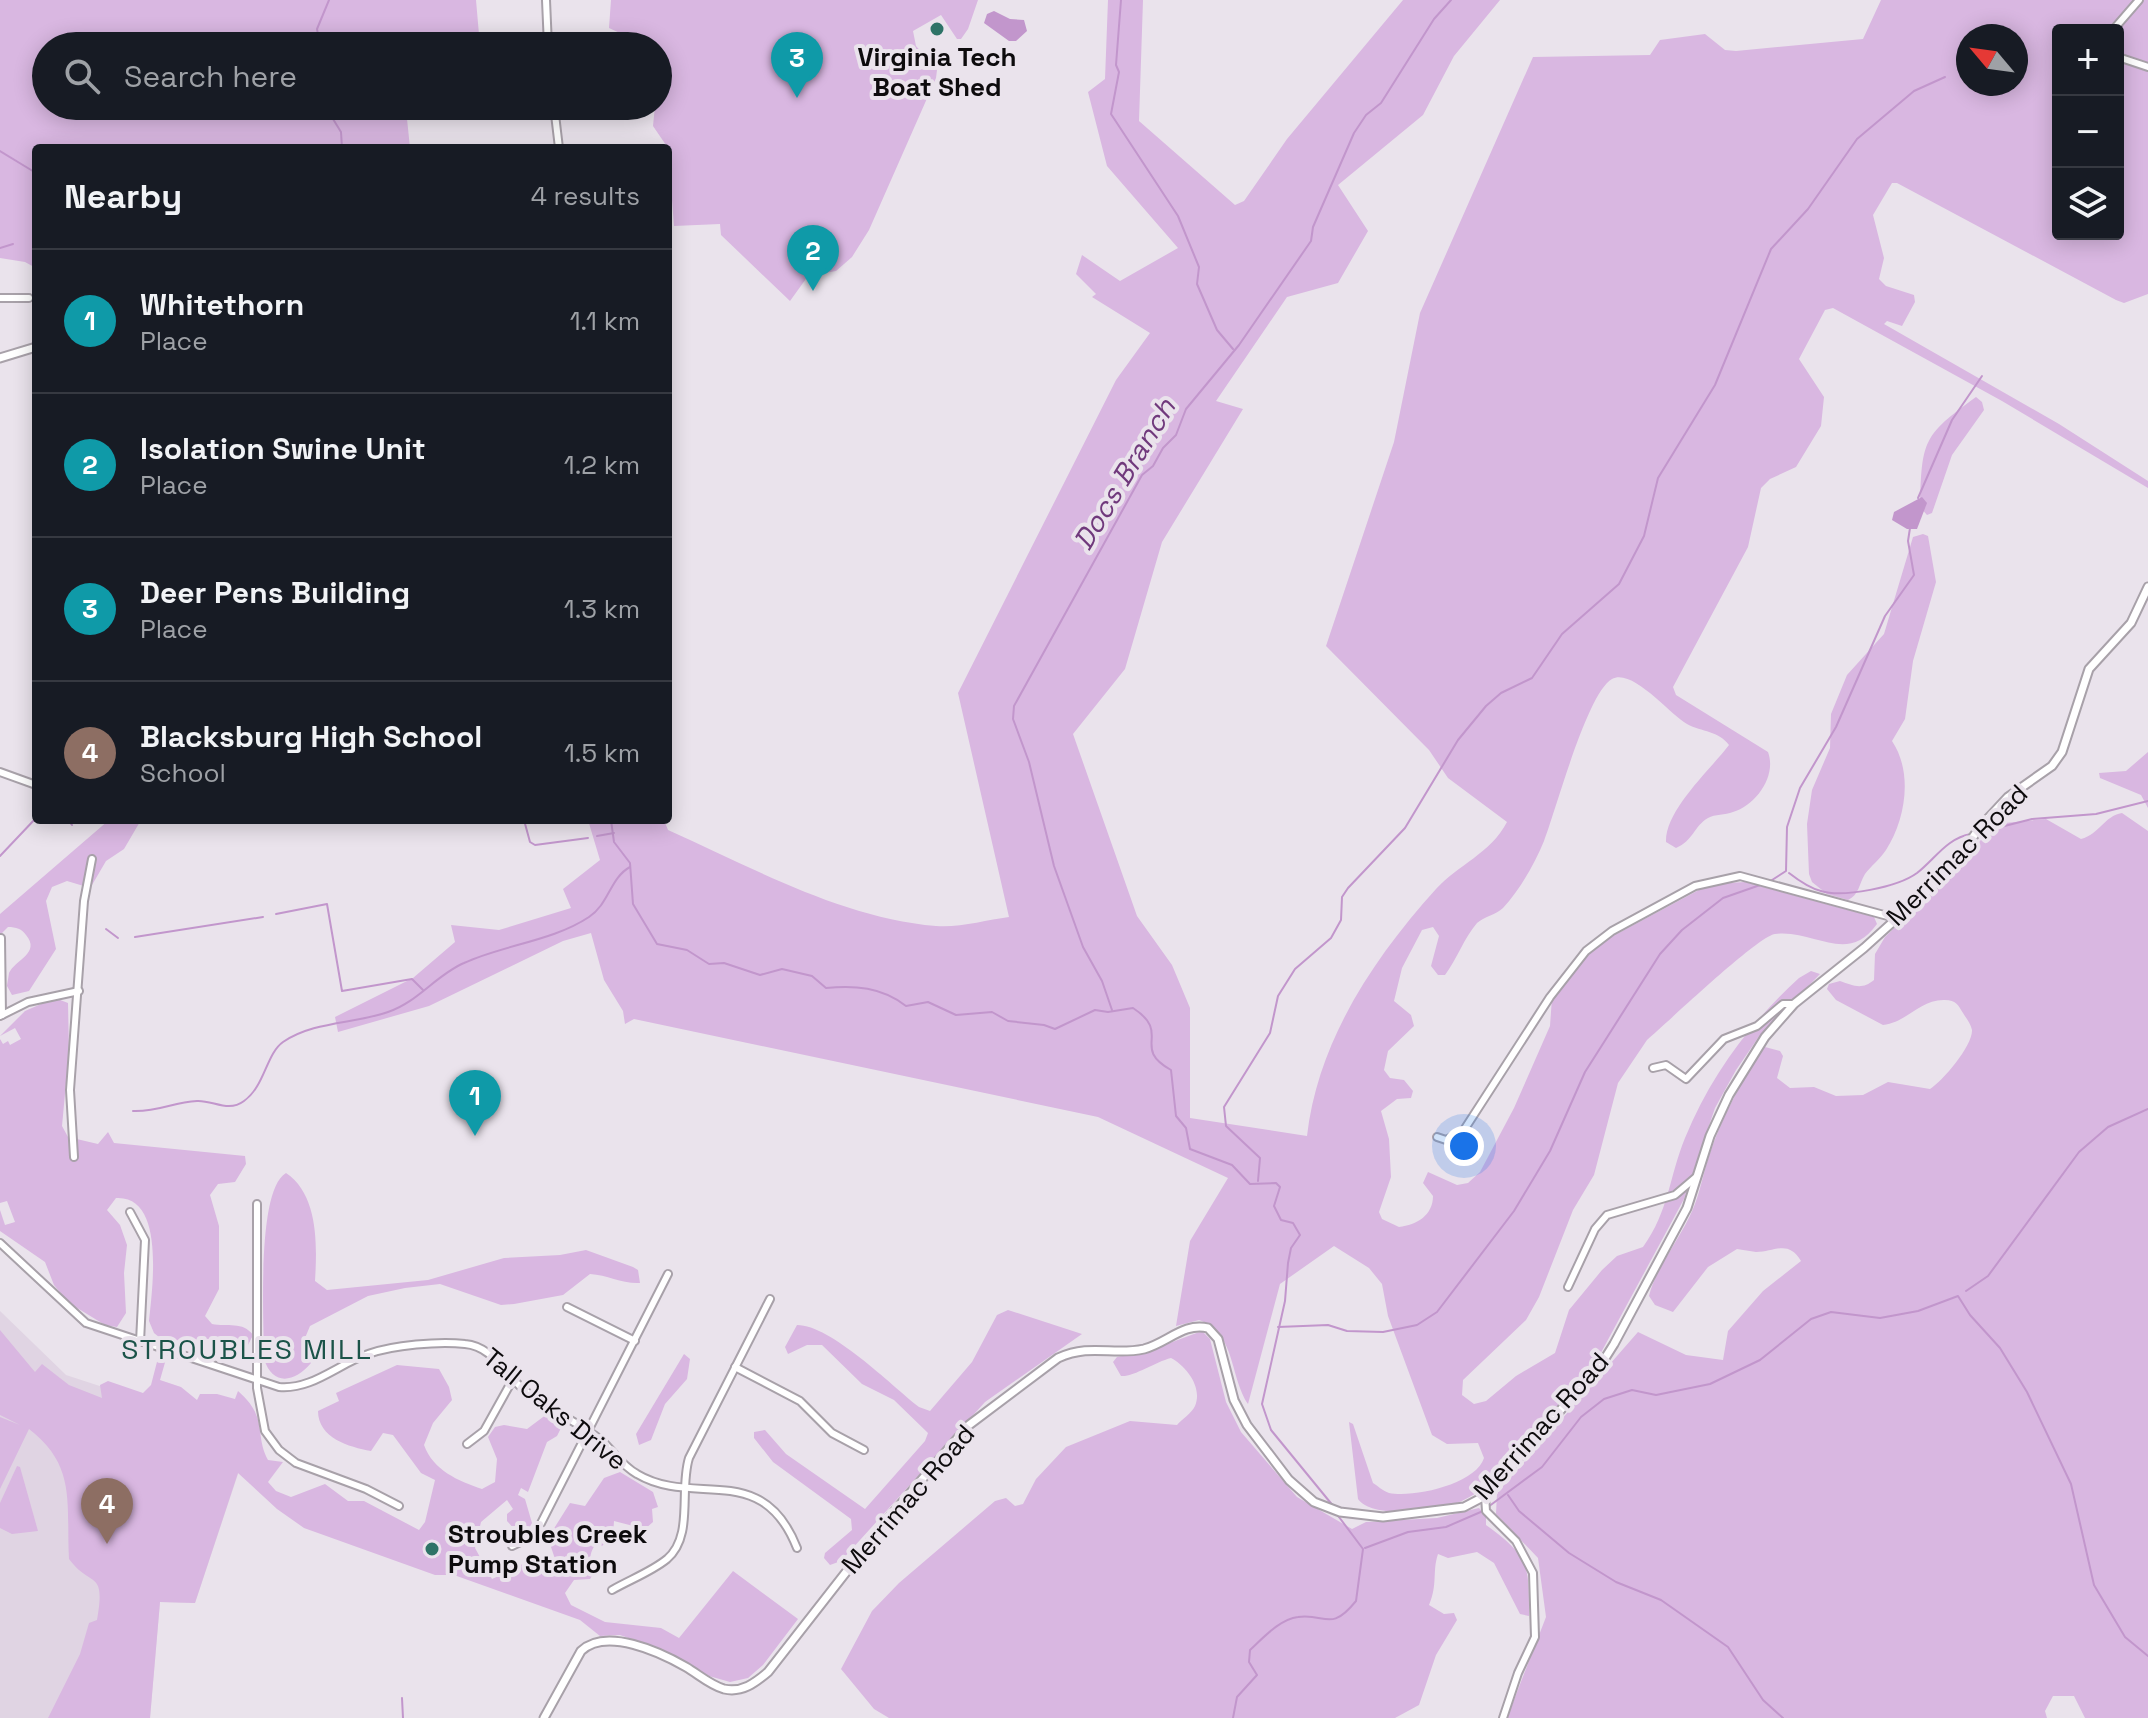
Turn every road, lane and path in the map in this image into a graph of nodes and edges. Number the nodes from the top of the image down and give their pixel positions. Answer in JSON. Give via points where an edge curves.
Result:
{"nodes":[{"id":1,"x":546,"y":0,"type":"edge"},
{"id":2,"x":2139,"y":0,"type":"edge"},
{"id":3,"x":2118,"y":24,"type":"edge"},
{"id":4,"x":547,"y":32,"type":"edge"},
{"id":5,"x":2124,"y":59,"type":"edge"},
{"id":6,"x":2148,"y":67,"type":"edge"},
{"id":7,"x":556,"y":120,"type":"edge"},
{"id":8,"x":559,"y":144,"type":"edge"},
{"id":9,"x":0,"y":298,"type":"edge"},
{"id":10,"x":29,"y":298,"type":"dead end"},
{"id":11,"x":32,"y":348,"type":"edge"},
{"id":12,"x":0,"y":358,"type":"edge"},
{"id":13,"x":2148,"y":587,"type":"edge"},
{"id":14,"x":0,"y":772,"type":"edge"},
{"id":15,"x":32,"y":784,"type":"edge"},
{"id":16,"x":92,"y":859,"type":"dead end"},
{"id":17,"x":1895,"y":918,"type":"junction"},
{"id":18,"x":1,"y":938,"type":"edge"},
{"id":19,"x":79,"y":991,"type":"junction"},
{"id":20,"x":1794,"y":1004,"type":"junction"},
{"id":21,"x":1,"y":1015,"type":"edge"},
{"id":22,"x":1653,"y":1068,"type":"dead end"},
{"id":23,"x":1437,"y":1137,"type":"dead end"},
{"id":24,"x":74,"y":1157,"type":"dead end"},
{"id":25,"x":1695,"y":1178,"type":"junction"},
{"id":26,"x":257,"y":1204,"type":"dead end"},
{"id":27,"x":130,"y":1212,"type":"dead end"},
{"id":28,"x":0,"y":1243,"type":"edge"},
{"id":29,"x":668,"y":1274,"type":"dead end"},
{"id":30,"x":1568,"y":1287,"type":"dead end"},
{"id":31,"x":770,"y":1299,"type":"dead end"},
{"id":32,"x":567,"y":1307,"type":"dead end"},
{"id":33,"x":635,"y":1341,"type":"junction"},
{"id":34,"x":140,"y":1342,"type":"junction"},
{"id":35,"x":735,"y":1367,"type":"junction"},
{"id":36,"x":257,"y":1379,"type":"junction"},
{"id":37,"x":513,"y":1379,"type":"junction"},
{"id":38,"x":589,"y":1431,"type":"junction"},
{"id":39,"x":467,"y":1444,"type":"dead end"},
{"id":40,"x":864,"y":1450,"type":"dead end"},
{"id":41,"x":683,"y":1487,"type":"junction"},
{"id":42,"x":1485,"y":1496,"type":"junction"},
{"id":43,"x":399,"y":1506,"type":"dead end"},
{"id":44,"x":512,"y":1546,"type":"dead end"},
{"id":45,"x":797,"y":1548,"type":"dead end"},
{"id":46,"x":612,"y":1590,"type":"dead end"},
{"id":47,"x":544,"y":1718,"type":"edge"},
{"id":48,"x":1503,"y":1718,"type":"edge"}],
"edges":[{"from":1,"to":4,"type":"street"},
{"from":2,"to":3,"type":"street"},
{"from":5,"to":6,"type":"street"},
{"from":7,"to":8,"type":"street"},
{"from":9,"to":10,"type":"street"},
{"from":11,"to":12,"type":"street"},
{"from":13,"to":17,"type":"street","name":"Merrimac Road","via":[[2131,623],[2089,669],[2062,752],[2052,766],[2002,803],[1946,874]]},
{"from":14,"to":15,"type":"street"},
{"from":16,"to":19,"type":"street"},
{"from":17,"to":20,"type":"street","name":"Merrimac Road"},
{"from":17,"to":23,"type":"street","via":[[1740,876],[1695,886],[1586,951],[1464,1130],[1446,1140]]},
{"from":18,"to":21,"type":"street"},
{"from":19,"to":21,"type":"street","via":[[28,1002]]},
{"from":19,"to":24,"type":"street","via":[[70,1090]]},
{"from":20,"to":22,"type":"street","via":[[1783,1004],[1757,1026],[1724,1039],[1686,1079],[1666,1065]]},
{"from":20,"to":25,"type":"street","name":"Merrimac Road","via":[[1765,1037],[1729,1095]]},
{"from":25,"to":30,"type":"street","via":[[1675,1195],[1607,1215]]},
{"from":25,"to":42,"type":"street","name":"Merrimac Road","via":[[1672,1240],[1602,1363]]},
{"from":26,"to":36,"type":"street"},
{"from":27,"to":34,"type":"street","via":[[145,1240]]},
{"from":28,"to":34,"type":"street","name":"Tall Oaks Drive","via":[[81,1320]]},
{"from":29,"to":33,"type":"street"},
{"from":31,"to":35,"type":"street"},
{"from":32,"to":33,"type":"street"},
{"from":33,"to":38,"type":"street"},
{"from":34,"to":36,"type":"street","name":"Tall Oaks Drive"},
{"from":35,"to":40,"type":"street","via":[[800,1401],[832,1433]]},
{"from":35,"to":41,"type":"street","via":[[692,1451]]},
{"from":36,"to":37,"type":"street","name":"Tall Oaks Drive","via":[[299,1387],[375,1351],[460,1343],[486,1351]]},
{"from":36,"to":43,"type":"street","via":[[262,1422],[285,1456]]},
{"from":37,"to":38,"type":"street","name":"Tall Oaks Drive"},
{"from":37,"to":39,"type":"street","via":[[484,1431]]},
{"from":38,"to":41,"type":"street","name":"Tall Oaks Drive","via":[[635,1474]]},
{"from":38,"to":44,"type":"street","via":[[535,1535]]},
{"from":41,"to":45,"type":"street","name":"Tall Oaks Drive","via":[[732,1490],[756,1498],[780,1518]]},
{"from":41,"to":46,"type":"street","via":[[683,1530],[674,1552]]},
{"from":42,"to":47,"type":"street","name":"Merrimac Road","via":[[1464,1507],[1383,1517],[1340,1512],[1314,1502],[1289,1480],[1247,1425],[1234,1400],[1218,1339],[1208,1328],[1186,1328],[1142,1349],[1075,1351],[969,1425],[753,1685],[725,1689],[659,1654],[602,1641],[581,1651]]},
{"from":42,"to":48,"type":"street","via":[[1486,1511],[1516,1541],[1533,1573],[1535,1637]]}]}
